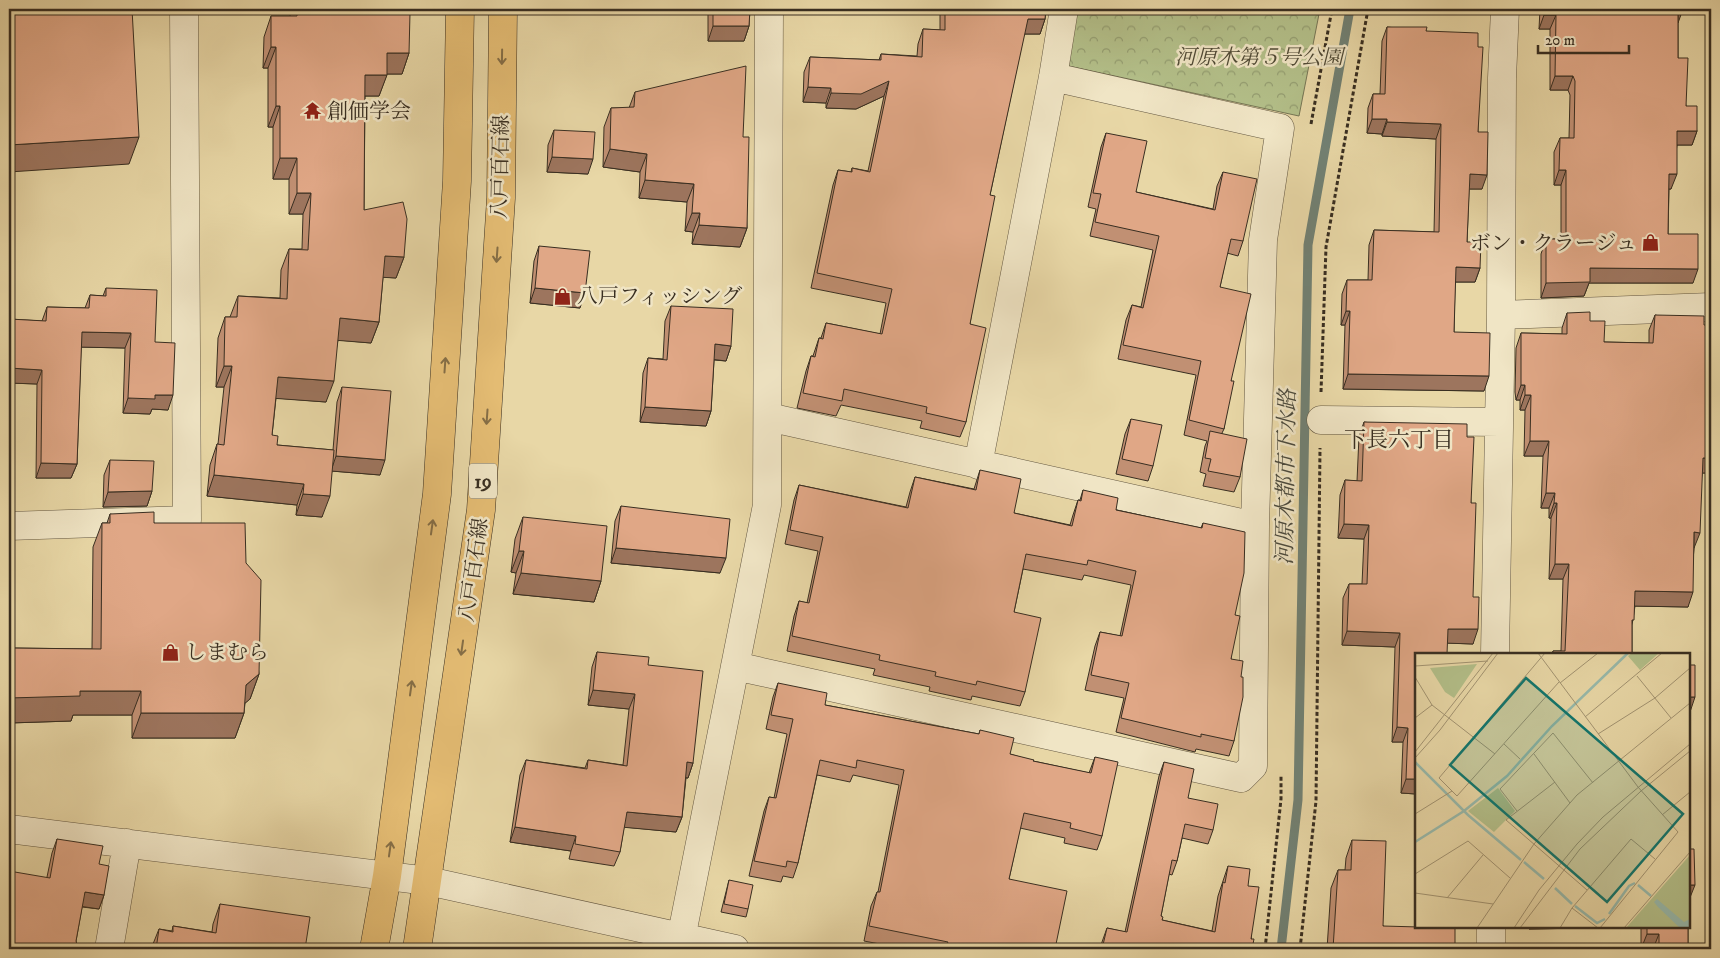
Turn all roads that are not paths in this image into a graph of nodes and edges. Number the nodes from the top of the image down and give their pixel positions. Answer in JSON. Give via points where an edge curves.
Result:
{"nodes":[{"id":1,"x":184,"y":9,"type":"edge"},
{"id":2,"x":460,"y":9,"type":"edge"},
{"id":3,"x":503,"y":9,"type":"edge"},
{"id":4,"x":769,"y":9,"type":"edge"},
{"id":5,"x":1064,"y":9,"type":"edge"},
{"id":6,"x":1505,"y":9,"type":"edge"},
{"id":7,"x":1053,"y":77,"type":"junction"},
{"id":8,"x":1711,"y":308,"type":"edge"},
{"id":9,"x":1501,"y":315,"type":"junction"},
{"id":10,"x":768,"y":417,"type":"junction"},
{"id":11,"x":1321,"y":420,"type":"road end"},
{"id":12,"x":1499,"y":422,"type":"junction"},
{"id":13,"x":978,"y":465,"type":"junction"},
{"id":14,"x":9,"y":526,"type":"edge"},
{"id":15,"x":1255,"y":526,"type":"junction"},
{"id":16,"x":1495,"y":653,"type":"edge"},
{"id":17,"x":735,"y":666,"type":"junction"},
{"id":18,"x":9,"y":829,"type":"edge"},
{"id":19,"x":127,"y":843,"type":"junction"},
{"id":20,"x":386,"y":876,"type":"junction"},
{"id":21,"x":428,"y":881,"type":"junction"},
{"id":22,"x":1491,"y":928,"type":"edge"},
{"id":23,"x":679,"y":943,"type":"edge"},
{"id":24,"x":109,"y":949,"type":"edge"},
{"id":25,"x":374,"y":949,"type":"edge"},
{"id":26,"x":417,"y":949,"type":"edge"},
{"id":27,"x":734,"y":949,"type":"edge"},
{"id":28,"x":1491,"y":949,"type":"edge"}],
"edges":[{"from":1,"to":14,"type":"street","via":[[186,520]]},
{"from":20,"to":2,"type":"main road","name":"八戸百石線","number":"19","one_way":true,"via":[[437,494],[457,181]]},
{"from":3,"to":21,"type":"main road","name":"八戸百石線","number":"19","one_way":true,"via":[[501,198],[481,510]]},
{"from":4,"to":10,"type":"street"},
{"from":5,"to":7,"type":"street"},
{"from":6,"to":9,"type":"street"},
{"from":7,"to":13,"type":"street"},
{"from":7,"to":15,"type":"street","via":[[1280,128],[1263,240]]},
{"from":8,"to":9,"type":"street"},
{"from":9,"to":12,"type":"street"},
{"from":10,"to":13,"type":"street"},
{"from":10,"to":17,"type":"street","via":[[767,505]]},
{"from":11,"to":12,"type":"street"},
{"from":12,"to":16,"type":"street"},
{"from":13,"to":15,"type":"street"},
{"from":15,"to":17,"type":"street","via":[[1253,766],[1241,778]]},
{"from":17,"to":23,"type":"street"},
{"from":18,"to":19,"type":"street"},
{"from":19,"to":20,"type":"street"},
{"from":19,"to":24,"type":"street"},
{"from":20,"to":21,"type":"street"},
{"from":20,"to":25,"type":"main road","name":"八戸百石線","number":"19"},
{"from":21,"to":23,"type":"street"},
{"from":21,"to":26,"type":"main road","name":"八戸百石線","number":"19"},
{"from":22,"to":28,"type":"street"},
{"from":23,"to":27,"type":"street"}]}
